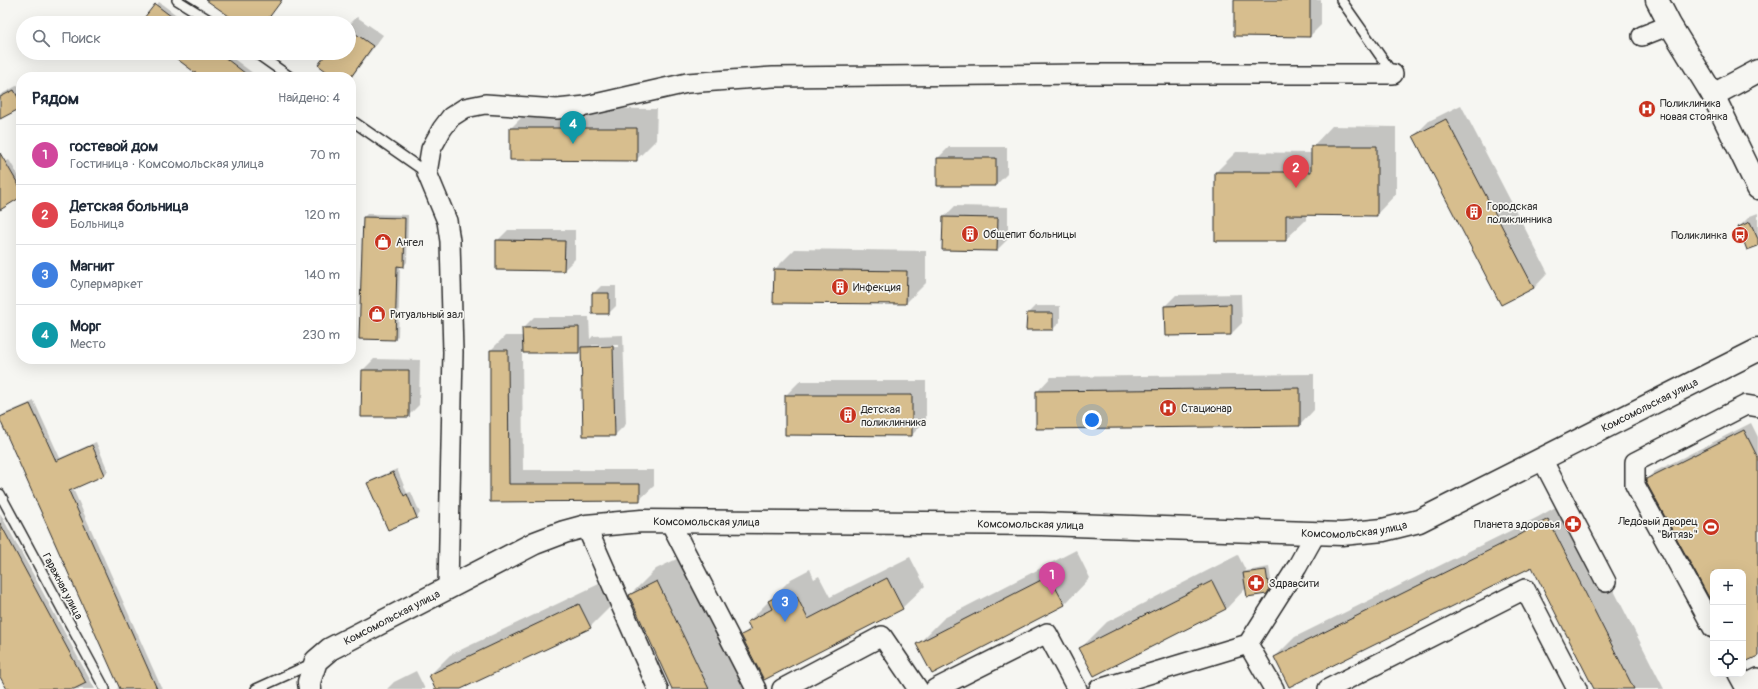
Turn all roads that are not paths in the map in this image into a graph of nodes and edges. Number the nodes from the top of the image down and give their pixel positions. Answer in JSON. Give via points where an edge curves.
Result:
{"nodes":[{"id":1,"x":177,"y":0,"type":"edge"},
{"id":2,"x":1340,"y":0,"type":"edge"},
{"id":3,"x":1657,"y":0,"type":"edge"},
{"id":4,"x":203,"y":16,"type":"edge"},
{"id":5,"x":1670,"y":25,"type":"junction"},
{"id":6,"x":1642,"y":36,"type":"dead end"},
{"id":7,"x":266,"y":60,"type":"edge"},
{"id":8,"x":1758,"y":71,"type":"edge"},
{"id":9,"x":283,"y":72,"type":"edge"},
{"id":10,"x":1392,"y":74,"type":"joint"},
{"id":11,"x":1713,"y":95,"type":"junction"},
{"id":12,"x":356,"y":123,"type":"edge"},
{"id":13,"x":427,"y":173,"type":"junction"},
{"id":14,"x":1758,"y":188,"type":"edge"},
{"id":15,"x":1758,"y":350,"type":"edge"},
{"id":16,"x":1758,"y":407,"type":"edge"},
{"id":17,"x":1542,"y":459,"type":"junction"},
{"id":18,"x":0,"y":494,"type":"edge"},
{"id":19,"x":670,"y":522,"type":"junction"},
{"id":20,"x":586,"y":526,"type":"junction"},
{"id":21,"x":1316,"y":533,"type":"junction"},
{"id":22,"x":1606,"y":582,"type":"dead end"},
{"id":23,"x":448,"y":587,"type":"junction"},
{"id":24,"x":1710,"y":622,"type":"edge"},
{"id":25,"x":1248,"y":644,"type":"junction"},
{"id":26,"x":316,"y":661,"type":"junction"},
{"id":27,"x":1740,"y":677,"type":"edge"},
{"id":28,"x":1758,"y":678,"type":"edge"},
{"id":29,"x":310,"y":686,"type":"edge"},
{"id":30,"x":105,"y":689,"type":"edge"},
{"id":31,"x":256,"y":689,"type":"edge"},
{"id":32,"x":658,"y":689,"type":"edge"},
{"id":33,"x":756,"y":689,"type":"edge"},
{"id":34,"x":782,"y":689,"type":"edge"},
{"id":35,"x":918,"y":689,"type":"edge"},
{"id":36,"x":935,"y":689,"type":"edge"},
{"id":37,"x":1077,"y":689,"type":"edge"},
{"id":38,"x":1099,"y":689,"type":"edge"},
{"id":39,"x":1274,"y":689,"type":"edge"},
{"id":40,"x":1328,"y":689,"type":"edge"},
{"id":41,"x":1577,"y":689,"type":"edge"}],
"edges":[{"from":1,"to":4,"type":"lane"},
{"from":2,"to":10,"type":"lane"},
{"from":3,"to":5,"type":"street"},
{"from":5,"to":6,"type":"street"},
{"from":5,"to":11,"type":"street"},
{"from":7,"to":9,"type":"lane"},
{"from":8,"to":11,"type":"street"},
{"from":10,"to":13,"type":"street","via":[[773,77],[686,83],[586,106],[558,109],[484,104],[465,108],[451,117],[442,129],[432,149]]},
{"from":11,"to":14,"type":"street"},
{"from":12,"to":13,"type":"lane"},
{"from":13,"to":23,"type":"street","via":[[447,220],[450,241],[453,352]]},
{"from":15,"to":17,"type":"street","name":"Комсомольская улица"},
{"from":16,"to":24,"type":"street","via":[[1746,405],[1635,462],[1636,485]]},
{"from":17,"to":21,"type":"street","name":"Комсомольская улица","via":[[1419,521],[1383,530],[1342,534]]},
{"from":17,"to":22,"type":"street"},
{"from":18,"to":30,"type":"lane","name":"Гаражная улица"},
{"from":19,"to":20,"type":"street","name":"Комсомольская улица","via":[[615,522]]},
{"from":19,"to":21,"type":"street","name":"Комсомольская улица","via":[[1042,524]]},
{"from":19,"to":33,"type":"street"},
{"from":20,"to":23,"type":"street","name":"Комсомольская улица","via":[[535,543]]},
{"from":20,"to":32,"type":"street"},
{"from":21,"to":25,"type":"street","via":[[1297,568]]},
{"from":23,"to":26,"type":"street","name":"Комсомольская улица","via":[[330,649]]},
{"from":25,"to":38,"type":"street"},
{"from":25,"to":39,"type":"street"},
{"from":26,"to":29,"type":"street"},
{"from":26,"to":31,"type":"lane"},
{"from":27,"to":28,"type":"street","via":[[1744,685]]},
{"from":34,"to":35,"type":"street","via":[[882,636]]},
{"from":36,"to":37,"type":"street","via":[[1047,633]]},
{"from":40,"to":41,"type":"street","via":[[1525,589]]}]}
